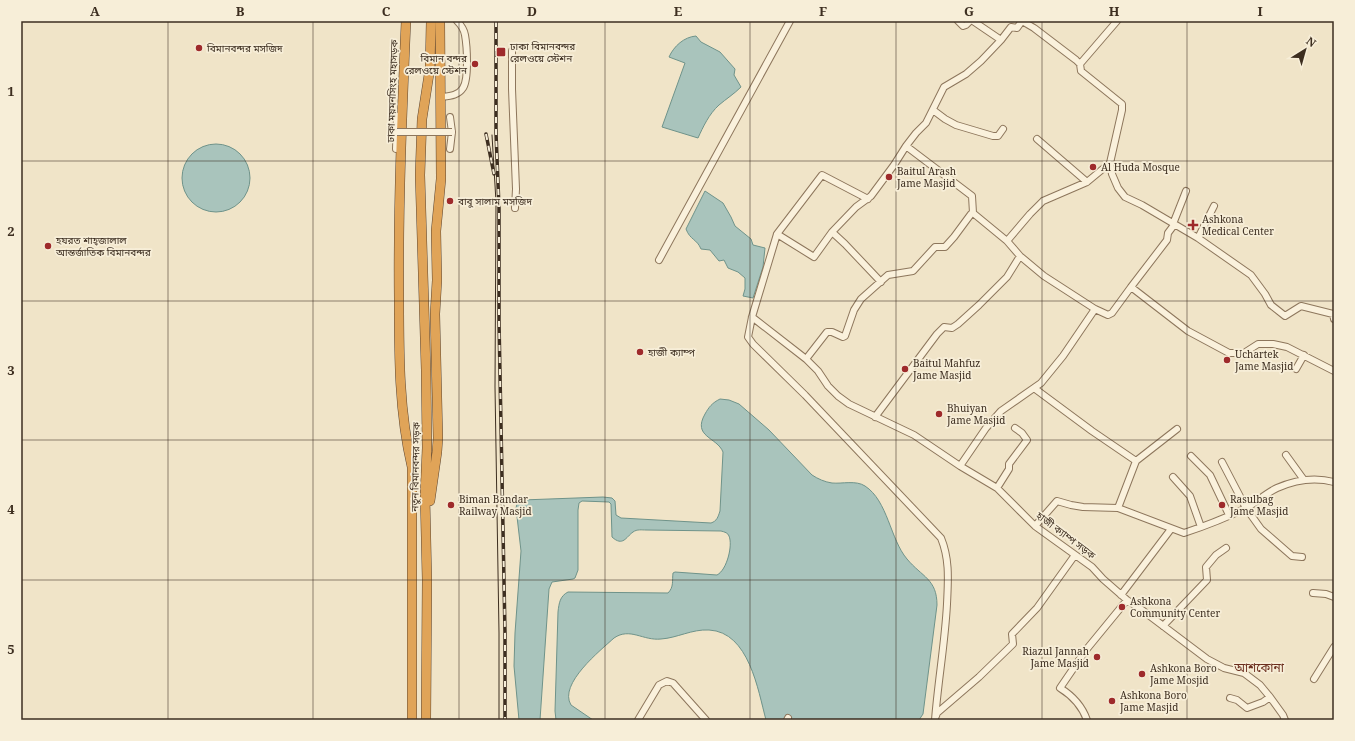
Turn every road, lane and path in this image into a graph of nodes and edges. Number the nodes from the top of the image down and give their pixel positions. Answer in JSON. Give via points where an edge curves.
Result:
{"nodes":[{"id":1,"x":406,"y":21,"type":"edge"},
{"id":2,"x":431,"y":21,"type":"edge"},
{"id":3,"x":440,"y":21,"type":"edge"},
{"id":4,"x":457,"y":21,"type":"edge"},
{"id":5,"x":790,"y":21,"type":"edge"},
{"id":6,"x":958,"y":21,"type":"edge"},
{"id":7,"x":971,"y":21,"type":"edge"},
{"id":8,"x":1022,"y":21,"type":"edge"},
{"id":9,"x":1117,"y":21,"type":"edge"},
{"id":10,"x":1001,"y":40,"type":"junction"},
{"id":11,"x":512,"y":51,"type":"dead end"},
{"id":12,"x":1080,"y":64,"type":"junction"},
{"id":13,"x":440,"y":97,"type":"junction"},
{"id":14,"x":933,"y":110,"type":"junction"},
{"id":15,"x":396,"y":116,"type":"dead end"},
{"id":16,"x":450,"y":117,"type":"dead end"},
{"id":17,"x":1003,"y":129,"type":"dead end"},
{"id":18,"x":397,"y":132,"type":"junction"},
{"id":19,"x":452,"y":132,"type":"junction"},
{"id":20,"x":1037,"y":139,"type":"dead end"},
{"id":21,"x":906,"y":146,"type":"junction"},
{"id":22,"x":396,"y":149,"type":"dead end"},
{"id":23,"x":450,"y":149,"type":"dead end"},
{"id":24,"x":1110,"y":163,"type":"junction"},
{"id":25,"x":1087,"y":182,"type":"junction"},
{"id":26,"x":1186,"y":191,"type":"dead end"},
{"id":27,"x":868,"y":199,"type":"junction"},
{"id":28,"x":1214,"y":206,"type":"dead end"},
{"id":29,"x":515,"y":208,"type":"dead end"},
{"id":30,"x":974,"y":213,"type":"junction"},
{"id":31,"x":1174,"y":225,"type":"junction"},
{"id":32,"x":832,"y":232,"type":"junction"},
{"id":33,"x":776,"y":234,"type":"junction"},
{"id":34,"x":1198,"y":238,"type":"junction"},
{"id":35,"x":1007,"y":241,"type":"junction"},
{"id":36,"x":398,"y":250,"type":"joint"},
{"id":37,"x":1020,"y":256,"type":"junction"},
{"id":38,"x":659,"y":260,"type":"dead end"},
{"id":39,"x":881,"y":282,"type":"junction"},
{"id":40,"x":1131,"y":287,"type":"junction"},
{"id":41,"x":1095,"y":309,"type":"junction"},
{"id":42,"x":752,"y":317,"type":"junction"},
{"id":43,"x":1334,"y":319,"type":"edge"},
{"id":44,"x":1304,"y":355,"type":"junction"},
{"id":45,"x":806,"y":359,"type":"junction"},
{"id":46,"x":1296,"y":369,"type":"dead end"},
{"id":47,"x":1334,"y":371,"type":"edge"},
{"id":48,"x":1034,"y":388,"type":"junction"},
{"id":49,"x":875,"y":417,"type":"junction"},
{"id":50,"x":1015,"y":428,"type":"dead end"},
{"id":51,"x":1177,"y":429,"type":"dead end"},
{"id":52,"x":1286,"y":455,"type":"dead end"},
{"id":53,"x":1191,"y":456,"type":"dead end"},
{"id":54,"x":1136,"y":461,"type":"junction"},
{"id":55,"x":1222,"y":462,"type":"dead end"},
{"id":56,"x":960,"y":466,"type":"junction"},
{"id":57,"x":1173,"y":477,"type":"dead end"},
{"id":58,"x":1304,"y":480,"type":"junction"},
{"id":59,"x":1334,"y":482,"type":"edge"},
{"id":60,"x":997,"y":488,"type":"junction"},
{"id":61,"x":430,"y":502,"type":"dead end"},
{"id":62,"x":1118,"y":508,"type":"junction"},
{"id":63,"x":1246,"y":508,"type":"junction"},
{"id":64,"x":1229,"y":515,"type":"junction"},
{"id":65,"x":1035,"y":526,"type":"junction"},
{"id":66,"x":1201,"y":527,"type":"junction"},
{"id":67,"x":1171,"y":529,"type":"junction"},
{"id":68,"x":1226,"y":548,"type":"dead end"},
{"id":69,"x":1075,"y":555,"type":"junction"},
{"id":70,"x":1302,"y":557,"type":"dead end"},
{"id":71,"x":1313,"y":593,"type":"dead end"},
{"id":72,"x":1121,"y":595,"type":"junction"},
{"id":73,"x":1334,"y":596,"type":"edge"},
{"id":74,"x":1128,"y":600,"type":"junction"},
{"id":75,"x":1163,"y":626,"type":"junction"},
{"id":76,"x":1334,"y":647,"type":"edge"},
{"id":77,"x":1314,"y":679,"type":"dead end"},
{"id":78,"x":1270,"y":697,"type":"junction"},
{"id":79,"x":1230,"y":698,"type":"dead end"},
{"id":80,"x":937,"y":719,"type":"edge"},
{"id":81,"x":412,"y":720,"type":"edge"},
{"id":82,"x":426,"y":720,"type":"edge"},
{"id":83,"x":638,"y":720,"type":"edge"},
{"id":84,"x":706,"y":720,"type":"edge"},
{"id":85,"x":1087,"y":720,"type":"edge"},
{"id":86,"x":1285,"y":720,"type":"edge"}],
"edges":[{"from":1,"to":36,"type":"highway","name":"ঢাকা ময়মনসিংহ মহাসড়ক"},
{"from":2,"to":82,"type":"highway","name":"নতুন বিমানবন্দর সড়ক","via":[[430,68],[420,152],[427,409]]},
{"from":3,"to":13,"type":"highway","name":"নতুন বিমানবন্দর সড়ক"},
{"from":4,"to":13,"type":"street","via":[[465,35],[467,77],[463,89],[455,96]]},
{"from":5,"to":38,"type":"street"},
{"from":6,"to":7,"type":"street","via":[[963,26]]},
{"from":7,"to":10,"type":"street"},
{"from":8,"to":10,"type":"street","via":[[1017,28],[1011,27]]},
{"from":8,"to":12,"type":"street"},
{"from":9,"to":12,"type":"street"},
{"from":10,"to":14,"type":"street","via":[[971,70],[944,87]]},
{"from":11,"to":29,"type":"street"},
{"from":12,"to":24,"type":"street","via":[[1081,71],[1122,104]]},
{"from":13,"to":61,"type":"highway","name":"নতুন বিমানবন্দর সড়ক","via":[[441,179],[436,231],[435,314],[438,438]]},
{"from":14,"to":17,"type":"street","via":[[956,125],[993,136],[998,136]]},
{"from":14,"to":21,"type":"street","via":[[926,123]]},
{"from":15,"to":18,"type":"street"},
{"from":16,"to":19,"type":"street"},
{"from":18,"to":19,"type":"street","bridge":true},
{"from":18,"to":22,"type":"street"},
{"from":19,"to":23,"type":"street"},
{"from":20,"to":25,"type":"street"},
{"from":21,"to":27,"type":"street"},
{"from":21,"to":30,"type":"street","via":[[972,196]]},
{"from":24,"to":25,"type":"street"},
{"from":24,"to":31,"type":"street","via":[[1118,188],[1125,197]]},
{"from":25,"to":35,"type":"street","via":[[1043,201]]},
{"from":26,"to":31,"type":"street"},
{"from":27,"to":32,"type":"street","via":[[856,207]]},
{"from":27,"to":33,"type":"street","via":[[822,175]]},
{"from":28,"to":34,"type":"street"},
{"from":30,"to":35,"type":"street"},
{"from":30,"to":39,"type":"street","via":[[945,247],[935,247],[913,271],[890,275]]},
{"from":31,"to":34,"type":"street"},
{"from":31,"to":40,"type":"street","via":[[1168,233],[1167,240]]},
{"from":32,"to":33,"type":"street","via":[[814,257]]},
{"from":32,"to":39,"type":"street"},
{"from":33,"to":42,"type":"street"},
{"from":34,"to":43,"type":"street","via":[[1251,276],[1271,304],[1285,316],[1301,306],[1333,314]]},
{"from":35,"to":37,"type":"street"},
{"from":36,"to":81,"type":"highway","name":"নতুন বিমানবন্দর সড়ক","via":[[400,383],[412,467]]},
{"from":37,"to":41,"type":"street","via":[[1044,276]]},
{"from":37,"to":49,"type":"street","via":[[1007,277],[979,305],[958,324],[952,328],[944,327],[936,334]]},
{"from":39,"to":45,"type":"street","via":[[861,299],[854,310],[845,336],[827,332]]},
{"from":40,"to":41,"type":"street","via":[[1110,314]]},
{"from":40,"to":44,"type":"street","via":[[1188,331],[1229,353],[1244,353],[1258,344],[1273,344],[1287,346]]},
{"from":41,"to":48,"type":"street","via":[[1063,356]]},
{"from":42,"to":45,"type":"street","name":"হাজী ক্যাম্প সড়ক"},
{"from":42,"to":80,"type":"street","via":[[748,337],[753,344],[941,538],[948,569]]},
{"from":44,"to":46,"type":"street"},
{"from":44,"to":47,"type":"street"},
{"from":45,"to":49,"type":"street","name":"হাজী ক্যাম্প সড়ক","via":[[838,396]]},
{"from":48,"to":54,"type":"street"},
{"from":48,"to":56,"type":"street","via":[[1001,411]]},
{"from":49,"to":56,"type":"street","name":"হাজী ক্যাম্প সড়ক","via":[[902,428]]},
{"from":50,"to":60,"type":"street","via":[[1027,440],[1009,464]]},
{"from":51,"to":54,"type":"street"},
{"from":52,"to":58,"type":"street"},
{"from":53,"to":64,"type":"street","via":[[1210,475]]},
{"from":54,"to":62,"type":"street"},
{"from":55,"to":63,"type":"street"},
{"from":56,"to":60,"type":"street","name":"হাজী ক্যাম্প সড়ক"},
{"from":57,"to":66,"type":"street","via":[[1190,496]]},
{"from":58,"to":59,"type":"street","via":[[1323,479]]},
{"from":58,"to":63,"type":"street","via":[[1277,488]]},
{"from":60,"to":65,"type":"street","name":"হাজী ক্যাম্প সড়ক"},
{"from":62,"to":65,"type":"street","via":[[1083,507],[1057,500]]},
{"from":62,"to":67,"type":"street"},
{"from":63,"to":64,"type":"street"},
{"from":63,"to":70,"type":"street","via":[[1261,529],[1292,556]]},
{"from":64,"to":66,"type":"street"},
{"from":65,"to":69,"type":"street","name":"হাজী ক্যাম্প সড়ক"},
{"from":66,"to":67,"type":"street","via":[[1184,533]]},
{"from":67,"to":72,"type":"street"},
{"from":68,"to":75,"type":"street","via":[[1206,567],[1207,580]]},
{"from":69,"to":72,"type":"street","name":"হাজী ক্যাম্প সড়ক","via":[[1092,567]]},
{"from":69,"to":80,"type":"street","via":[[1037,608],[1012,634],[1012,644],[937,713]]},
{"from":71,"to":73,"type":"street"},
{"from":72,"to":74,"type":"street","name":"হাজী ক্যাম্প সড়ক"},
{"from":74,"to":75,"type":"street","name":"হাজী ক্যাম্প সড়ক"},
{"from":74,"to":85,"type":"street","via":[[1086,650],[1060,688],[1084,710]]},
{"from":75,"to":78,"type":"street","name":"হাজী ক্যাম্প সড়ক","via":[[1206,659],[1224,668],[1244,673],[1260,685]]},
{"from":76,"to":77,"type":"street"},
{"from":78,"to":79,"type":"street","via":[[1247,708]]},
{"from":78,"to":86,"type":"street","name":"হাজী ক্যাম্প সড়ক"},
{"from":83,"to":84,"type":"street","via":[[659,685],[666,681],[673,683]]}]}
